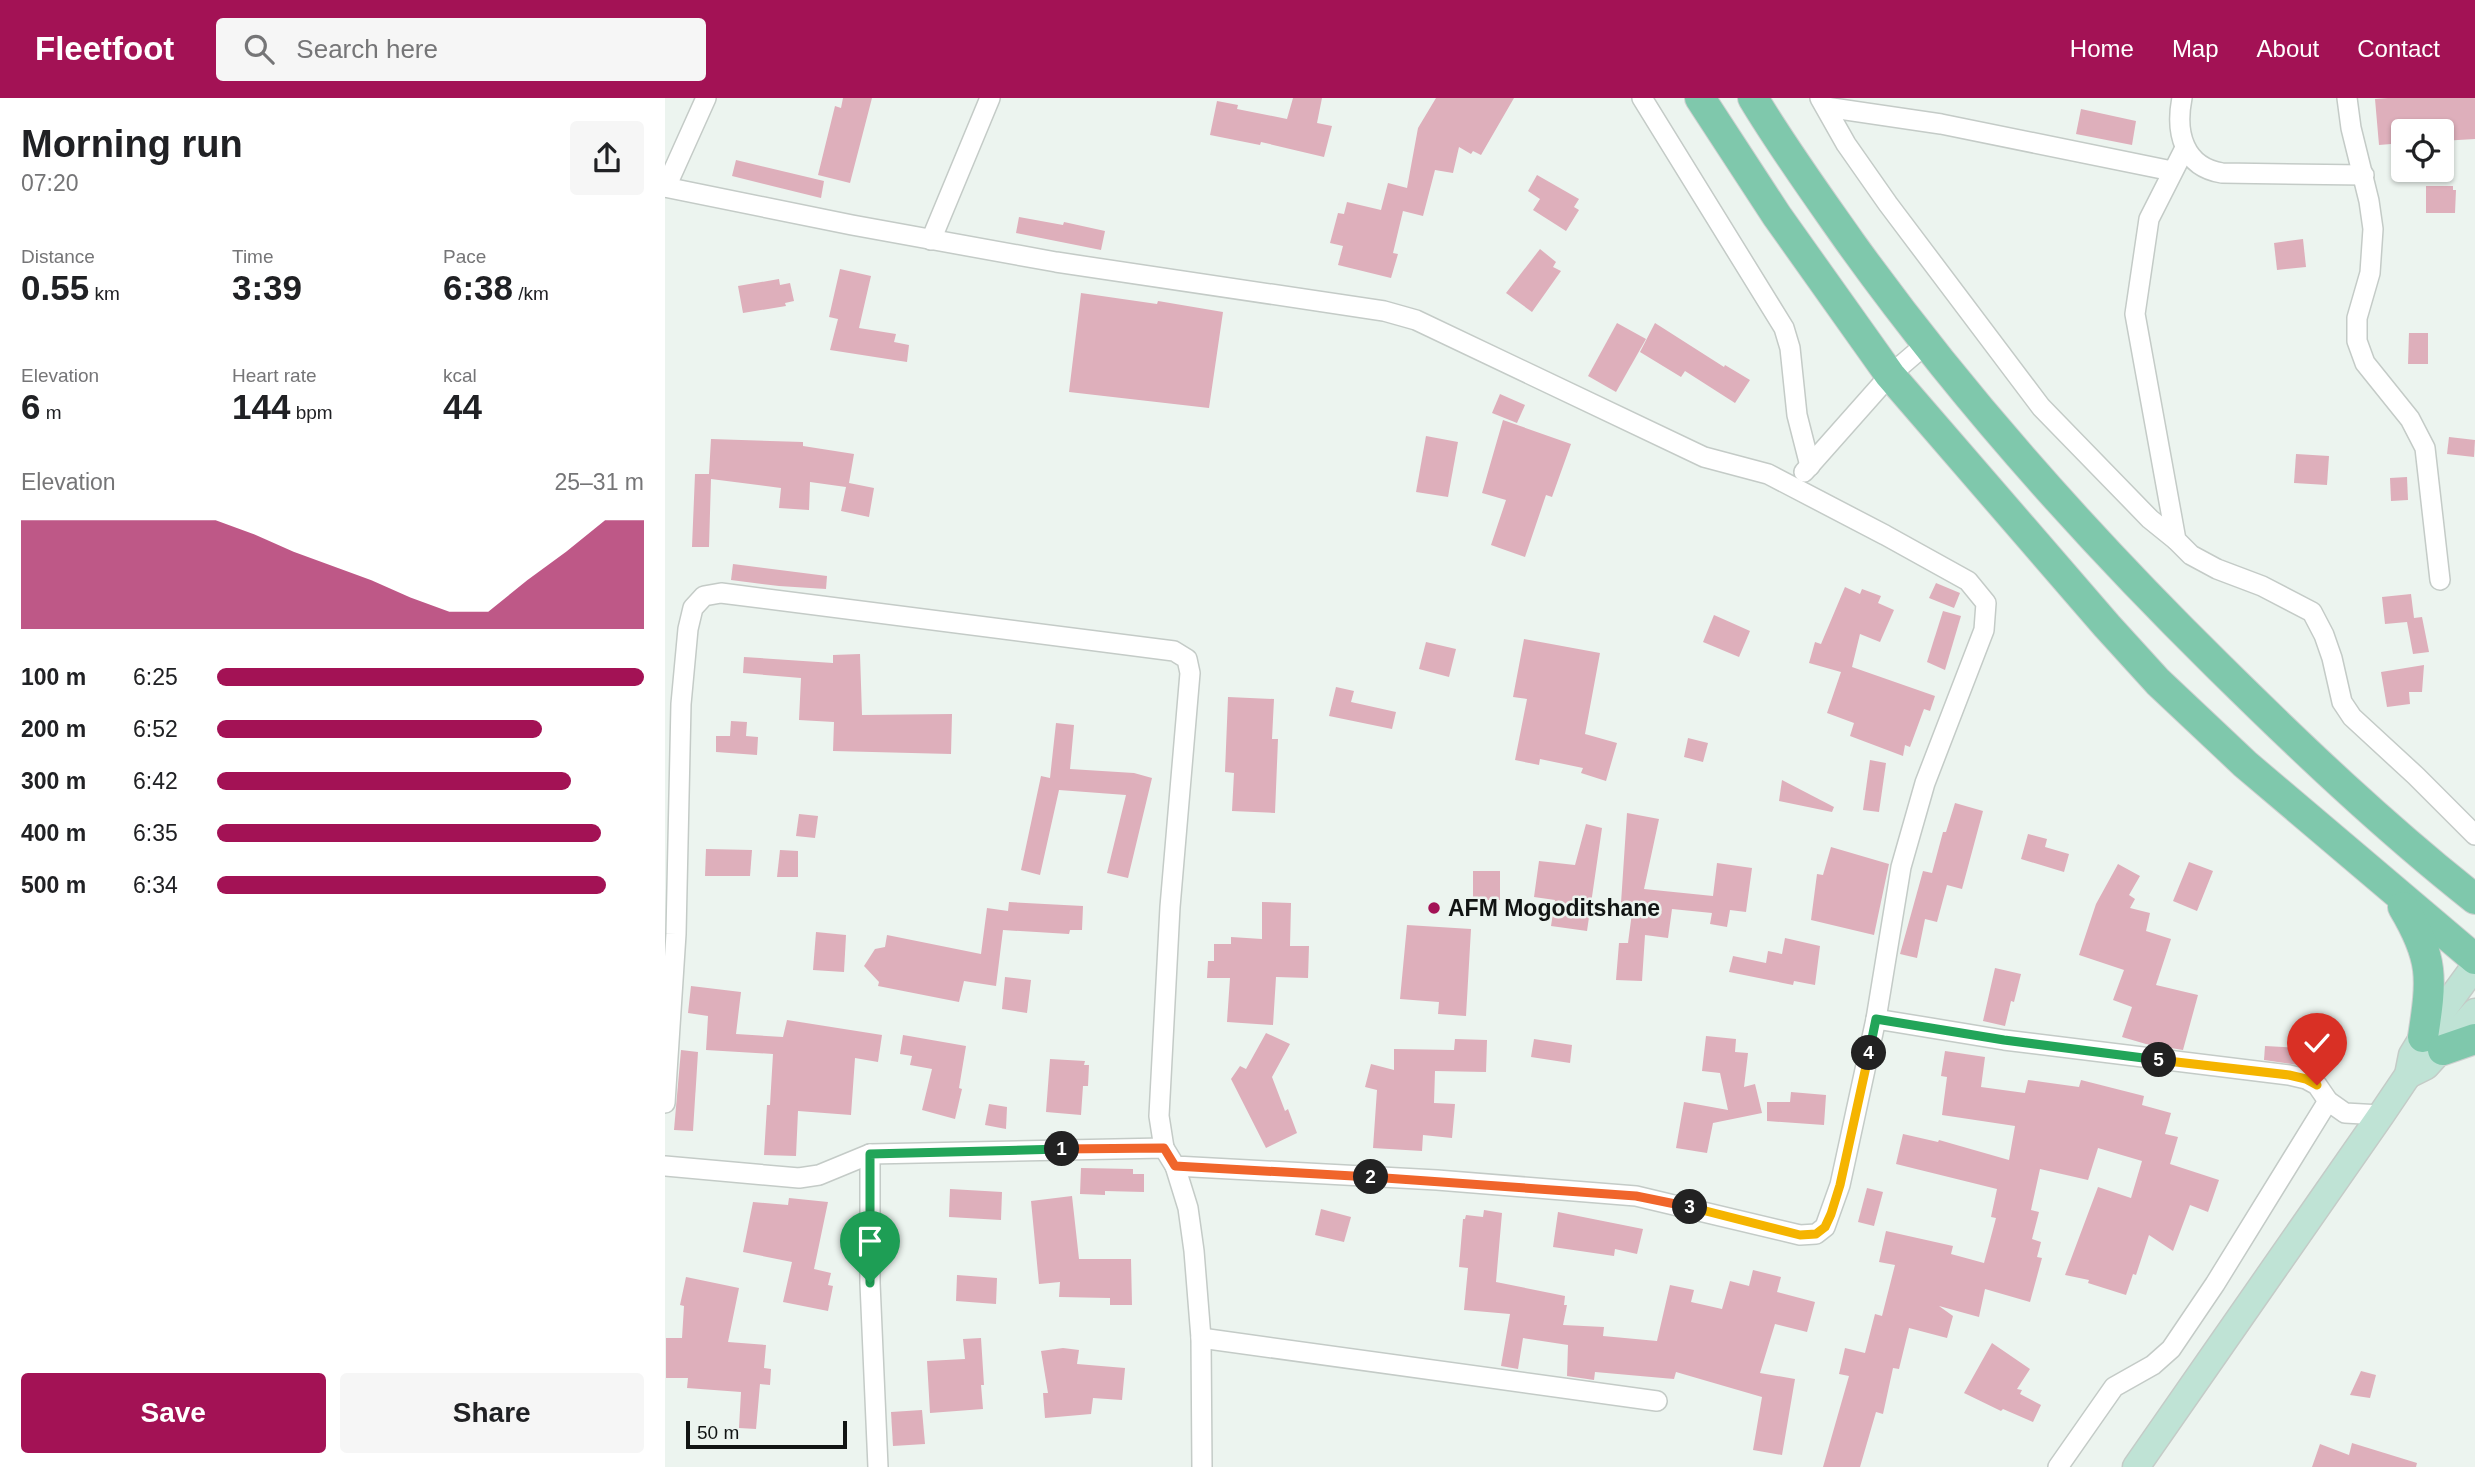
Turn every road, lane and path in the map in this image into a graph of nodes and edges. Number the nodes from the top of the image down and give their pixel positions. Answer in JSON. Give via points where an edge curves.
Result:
{"nodes":[{"id":1,"x":706,"y":98,"type":"edge"},
{"id":2,"x":990,"y":98,"type":"edge"},
{"id":3,"x":1642,"y":98,"type":"edge"},
{"id":4,"x":1700,"y":98,"type":"edge"},
{"id":5,"x":1753,"y":98,"type":"edge"},
{"id":6,"x":2182,"y":98,"type":"edge"},
{"id":7,"x":2347,"y":98,"type":"edge"},
{"id":8,"x":1823,"y":102,"type":"edge"},
{"id":9,"x":2185,"y":148,"type":"junction"},
{"id":10,"x":2172,"y":171,"type":"junction"},
{"id":11,"x":2364,"y":175,"type":"junction"},
{"id":12,"x":665,"y":187,"type":"edge"},
{"id":13,"x":931,"y":240,"type":"junction"},
{"id":14,"x":1926,"y":345,"type":"junction"},
{"id":15,"x":1890,"y":375,"type":"junction"},
{"id":16,"x":1810,"y":466,"type":"junction"},
{"id":17,"x":1792,"y":486,"type":"junction"},
{"id":18,"x":2176,"y":540,"type":"junction"},
{"id":19,"x":2439,"y":580,"type":"dead end"},
{"id":20,"x":673,"y":702,"type":"edge"},
{"id":21,"x":2475,"y":835,"type":"edge"},
{"id":22,"x":2396,"y":894,"type":"junction"},
{"id":23,"x":2475,"y":899,"type":"edge"},
{"id":24,"x":2475,"y":959,"type":"edge"},
{"id":25,"x":2475,"y":966,"type":"edge"},
{"id":26,"x":2475,"y":1012,"type":"edge"},
{"id":27,"x":1876,"y":1019,"type":"junction"},
{"id":28,"x":2475,"y":1038,"type":"edge"},
{"id":29,"x":2433,"y":1043,"type":"junction"},
{"id":30,"x":2327,"y":1101,"type":"junction"},
{"id":31,"x":665,"y":1103,"type":"edge"},
{"id":32,"x":2381,"y":1115,"type":"junction"},
{"id":33,"x":1164,"y":1148,"type":"junction"},
{"id":34,"x":870,"y":1154,"type":"junction"},
{"id":35,"x":665,"y":1166,"type":"edge"},
{"id":36,"x":1175,"y":1166,"type":"junction"},
{"id":37,"x":1201,"y":1338,"type":"junction"},
{"id":38,"x":1657,"y":1401,"type":"dead end"},
{"id":39,"x":878,"y":1467,"type":"edge"},
{"id":40,"x":1202,"y":1467,"type":"edge"},
{"id":41,"x":2058,"y":1467,"type":"edge"},
{"id":42,"x":2136,"y":1467,"type":"edge"}],
"edges":[{"from":1,"to":12,"type":"street"},
{"from":2,"to":13,"type":"street"},
{"from":3,"to":16,"type":"street","via":[[1784,328]]},
{"from":4,"to":15,"type":"main road","via":[[1776,216]]},
{"from":5,"to":14,"type":"main road"},
{"from":6,"to":9,"type":"street"},
{"from":7,"to":11,"type":"street"},
{"from":8,"to":10,"type":"street"},
{"from":8,"to":18,"type":"street","via":[[1880,193],[2041,407]]},
{"from":9,"to":10,"type":"street"},
{"from":9,"to":11,"type":"street","via":[[2207,170],[2223,173]]},
{"from":10,"to":18,"type":"street","via":[[2149,219],[2135,314]]},
{"from":11,"to":19,"type":"street","via":[[2373,250],[2357,318],[2357,341],[2364,363],[2410,419],[2425,448]]},
{"from":12,"to":13,"type":"street"},
{"from":13,"to":17,"type":"street","via":[[1416,320],[1704,457],[1768,474]]},
{"from":14,"to":15,"type":"street"},
{"from":14,"to":23,"type":"main road","via":[[2075,519],[2163,612],[2368,809]]},
{"from":15,"to":16,"type":"street"},
{"from":15,"to":22,"type":"main road","via":[[2158,682],[2265,782]]},
{"from":16,"to":17,"type":"street"},
{"from":17,"to":27,"type":"street","via":[[1968,581],[1986,603],[1984,630],[1925,783],[1901,867]]},
{"from":18,"to":21,"type":"street","via":[[2190,555],[2312,612],[2332,658],[2342,702],[2352,717]]},
{"from":20,"to":31,"type":"street","via":[[676,934]]},
{"from":20,"to":33,"type":"street","via":[[693,608],[704,596],[721,593],[1174,651],[1187,659],[1190,673],[1170,907],[1159,1116]]},
{"from":22,"to":24,"type":"main road"},
{"from":22,"to":29,"type":"main road","via":[[2428,960]]},
{"from":25,"to":29,"type":"main road"},
{"from":26,"to":29,"type":"main road"},
{"from":27,"to":30,"type":"street","via":[[2004,1040],[2289,1075],[2317,1085]]},
{"from":27,"to":36,"type":"street","via":[[1840,1185],[1825,1227],[1816,1234],[1800,1235],[1636,1196]]},
{"from":28,"to":29,"type":"main road"},
{"from":29,"to":32,"type":"main road","via":[[2412,1055],[2408,1075]]},
{"from":30,"to":32,"type":"street","via":[[2345,1113]]},
{"from":30,"to":41,"type":"street","via":[[2171,1349],[2114,1387]]},
{"from":32,"to":42,"type":"main road"},
{"from":33,"to":34,"type":"street"},
{"from":33,"to":36,"type":"street"},
{"from":34,"to":35,"type":"street","via":[[819,1175],[799,1178]]},
{"from":34,"to":39,"type":"street"},
{"from":36,"to":37,"type":"street","via":[[1188,1208]]},
{"from":37,"to":38,"type":"street"},
{"from":37,"to":40,"type":"street"}]}
